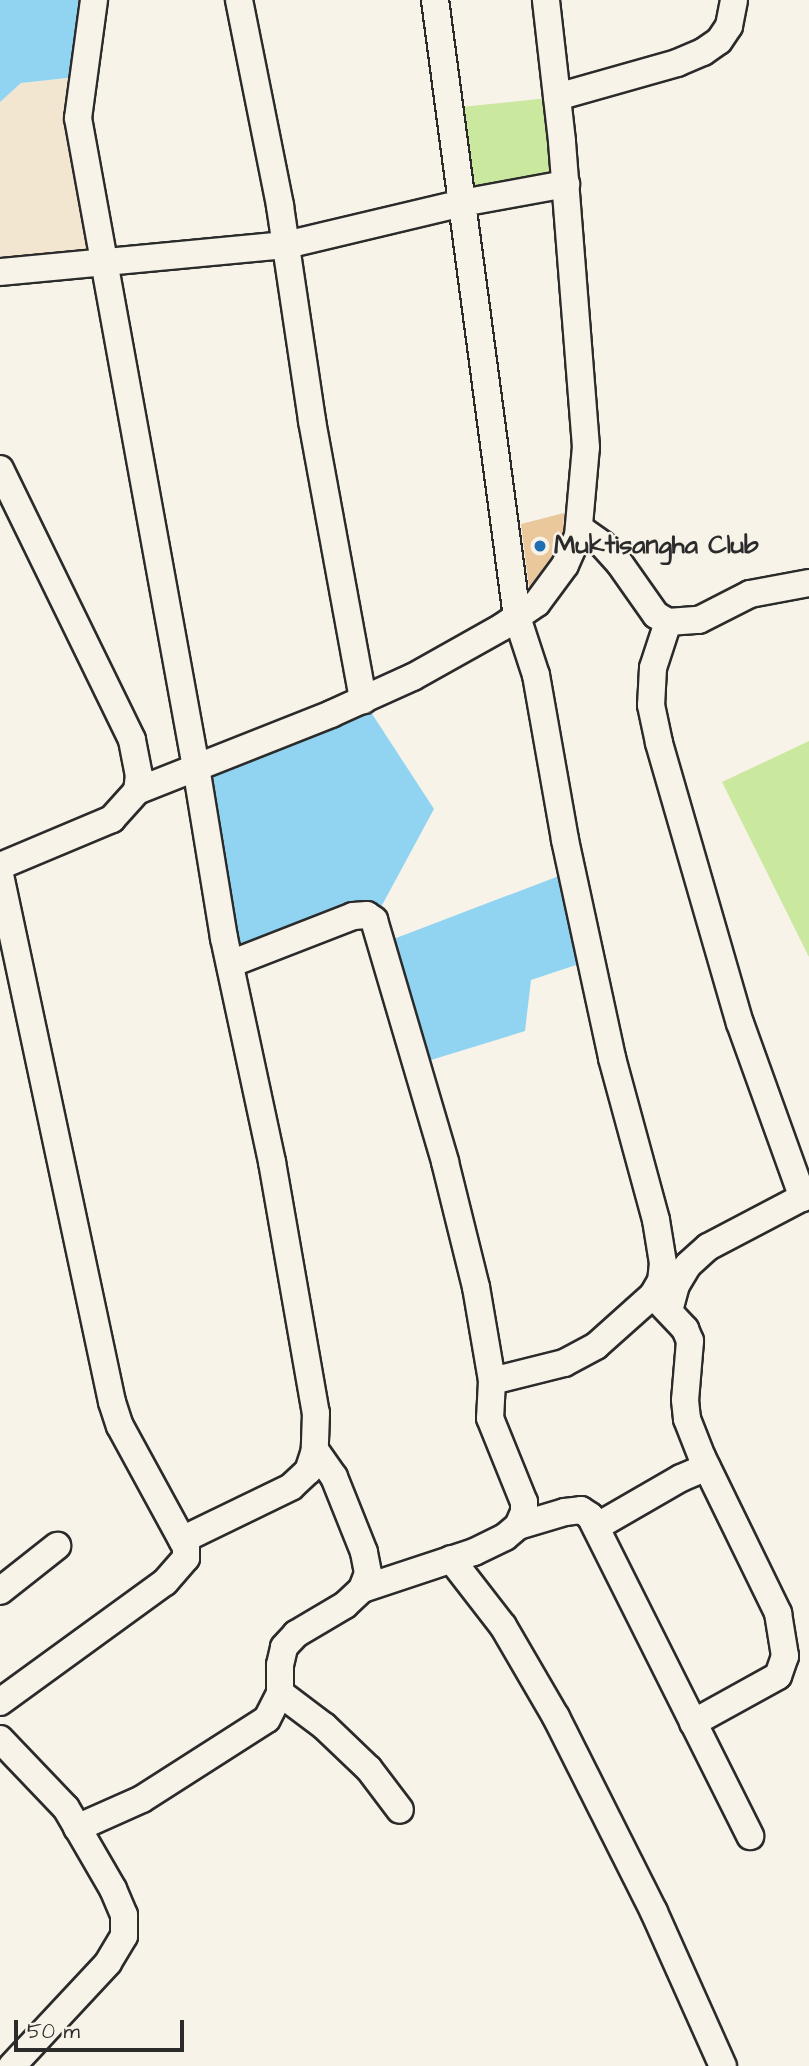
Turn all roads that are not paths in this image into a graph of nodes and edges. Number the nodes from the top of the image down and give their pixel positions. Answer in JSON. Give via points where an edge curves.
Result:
{"nodes":[{"id":1,"x":94,"y":0,"type":"edge"},
{"id":2,"x":239,"y":0,"type":"edge"},
{"id":3,"x":435,"y":0,"type":"edge"},
{"id":4,"x":546,"y":0,"type":"edge"},
{"id":5,"x":734,"y":0,"type":"edge"},
{"id":6,"x":557,"y":97,"type":"junction"},
{"id":7,"x":566,"y":184,"type":"junction"},
{"id":8,"x":462,"y":203,"type":"junction"},
{"id":9,"x":286,"y":245,"type":"junction"},
{"id":10,"x":103,"y":261,"type":"junction"},
{"id":11,"x":0,"y":272,"type":"edge"},
{"id":12,"x":0,"y":469,"type":"edge"},
{"id":13,"x":579,"y":528,"type":"junction"},
{"id":14,"x":809,"y":583,"type":"edge"},
{"id":15,"x":517,"y":617,"type":"junction"},
{"id":16,"x":668,"y":622,"type":"junction"},
{"id":17,"x":363,"y":699,"type":"junction"},
{"id":18,"x":196,"y":767,"type":"junction"},
{"id":19,"x":137,"y":791,"type":"junction"},
{"id":20,"x":0,"y":866,"type":"edge"},
{"id":21,"x":0,"y":875,"type":"edge"},
{"id":22,"x":230,"y":964,"type":"junction"},
{"id":23,"x":806,"y":1196,"type":"edge"},
{"id":24,"x":661,"y":1303,"type":"junction"},
{"id":25,"x":492,"y":1381,"type":"junction"},
{"id":26,"x":315,"y":1450,"type":"junction"},
{"id":27,"x":707,"y":1467,"type":"junction"},
{"id":28,"x":518,"y":1526,"type":"junction"},
{"id":29,"x":596,"y":1527,"type":"junction"},
{"id":30,"x":182,"y":1540,"type":"junction"},
{"id":31,"x":57,"y":1546,"type":"dead end"},
{"id":32,"x":452,"y":1559,"type":"junction"},
{"id":33,"x":362,"y":1589,"type":"junction"},
{"id":34,"x":0,"y":1591,"type":"edge"},
{"id":35,"x":280,"y":1693,"type":"junction"},
{"id":36,"x":0,"y":1702,"type":"edge"},
{"id":37,"x":693,"y":1723,"type":"junction"},
{"id":38,"x":0,"y":1739,"type":"edge"},
{"id":39,"x":400,"y":1810,"type":"dead end"},
{"id":40,"x":77,"y":1828,"type":"junction"},
{"id":41,"x":750,"y":1836,"type":"dead end"},
{"id":42,"x":12,"y":2066,"type":"edge"},
{"id":43,"x":723,"y":2066,"type":"edge"}],
"edges":[{"from":1,"to":10,"type":"street","via":[[78,118]]},
{"from":2,"to":9,"type":"street"},
{"from":3,"to":8,"type":"street"},
{"from":4,"to":6,"type":"street"},
{"from":5,"to":6,"type":"street","via":[[729,26],[719,41],[703,52]]},
{"from":6,"to":7,"type":"street"},
{"from":7,"to":8,"type":"street"},
{"from":7,"to":13,"type":"street","via":[[586,447]]},
{"from":8,"to":9,"type":"street"},
{"from":8,"to":15,"type":"street"},
{"from":9,"to":10,"type":"street"},
{"from":9,"to":17,"type":"street","via":[[312,421]]},
{"from":10,"to":11,"type":"street"},
{"from":10,"to":18,"type":"street"},
{"from":12,"to":19,"type":"street","via":[[132,740],[138,761]]},
{"from":13,"to":15,"type":"street","via":[[565,565],[537,603]]},
{"from":13,"to":16,"type":"street","via":[[603,545],[656,615]]},
{"from":14,"to":16,"type":"street","via":[[750,594],[699,620]]},
{"from":15,"to":17,"type":"street","via":[[413,677]]},
{"from":15,"to":24,"type":"street","via":[[536,675],[565,840],[612,1058],[656,1220],[663,1263]]},
{"from":16,"to":23,"type":"street","via":[[653,668],[651,705],[659,743],[740,1023]]},
{"from":17,"to":18,"type":"street"},
{"from":18,"to":19,"type":"street"},
{"from":18,"to":22,"type":"street"},
{"from":19,"to":20,"type":"street","via":[[113,819]]},
{"from":21,"to":30,"type":"street","via":[[112,1402],[120,1426]]},
{"from":22,"to":25,"type":"street","via":[[353,916],[367,915],[374,920],[445,1162],[476,1287]]},
{"from":22,"to":26,"type":"street","via":[[299,1311],[316,1413]]},
{"from":23,"to":24,"type":"street","via":[[708,1247],[688,1265]]},
{"from":24,"to":25,"type":"street","via":[[582,1355]]},
{"from":24,"to":27,"type":"street","via":[[690,1340],[687,1419]]},
{"from":25,"to":28,"type":"street","via":[[491,1418],[524,1502]]},
{"from":26,"to":30,"type":"street","via":[[308,1471],[291,1487]]},
{"from":26,"to":33,"type":"street","via":[[334,1477],[364,1552],[368,1573]]},
{"from":27,"to":29,"type":"street"},
{"from":27,"to":37,"type":"street","via":[[778,1613],[785,1656],[778,1676]]},
{"from":28,"to":29,"type":"street","via":[[581,1510]]},
{"from":28,"to":32,"type":"street","via":[[505,1537]]},
{"from":29,"to":37,"type":"street"},
{"from":30,"to":36,"type":"street","via":[[186,1558],[165,1582]]},
{"from":31,"to":34,"type":"street"},
{"from":32,"to":33,"type":"street"},
{"from":32,"to":43,"type":"street","via":[[503,1626],[556,1717],[654,1912]]},
{"from":33,"to":35,"type":"street","via":[[284,1647]]},
{"from":35,"to":39,"type":"street","via":[[369,1769]]},
{"from":35,"to":40,"type":"street","via":[[267,1719],[142,1799]]},
{"from":37,"to":41,"type":"street"},
{"from":38,"to":40,"type":"street","via":[[66,1808]]},
{"from":40,"to":42,"type":"street","via":[[113,1889],[124,1915],[124,1936],[108,1963]]}]}
